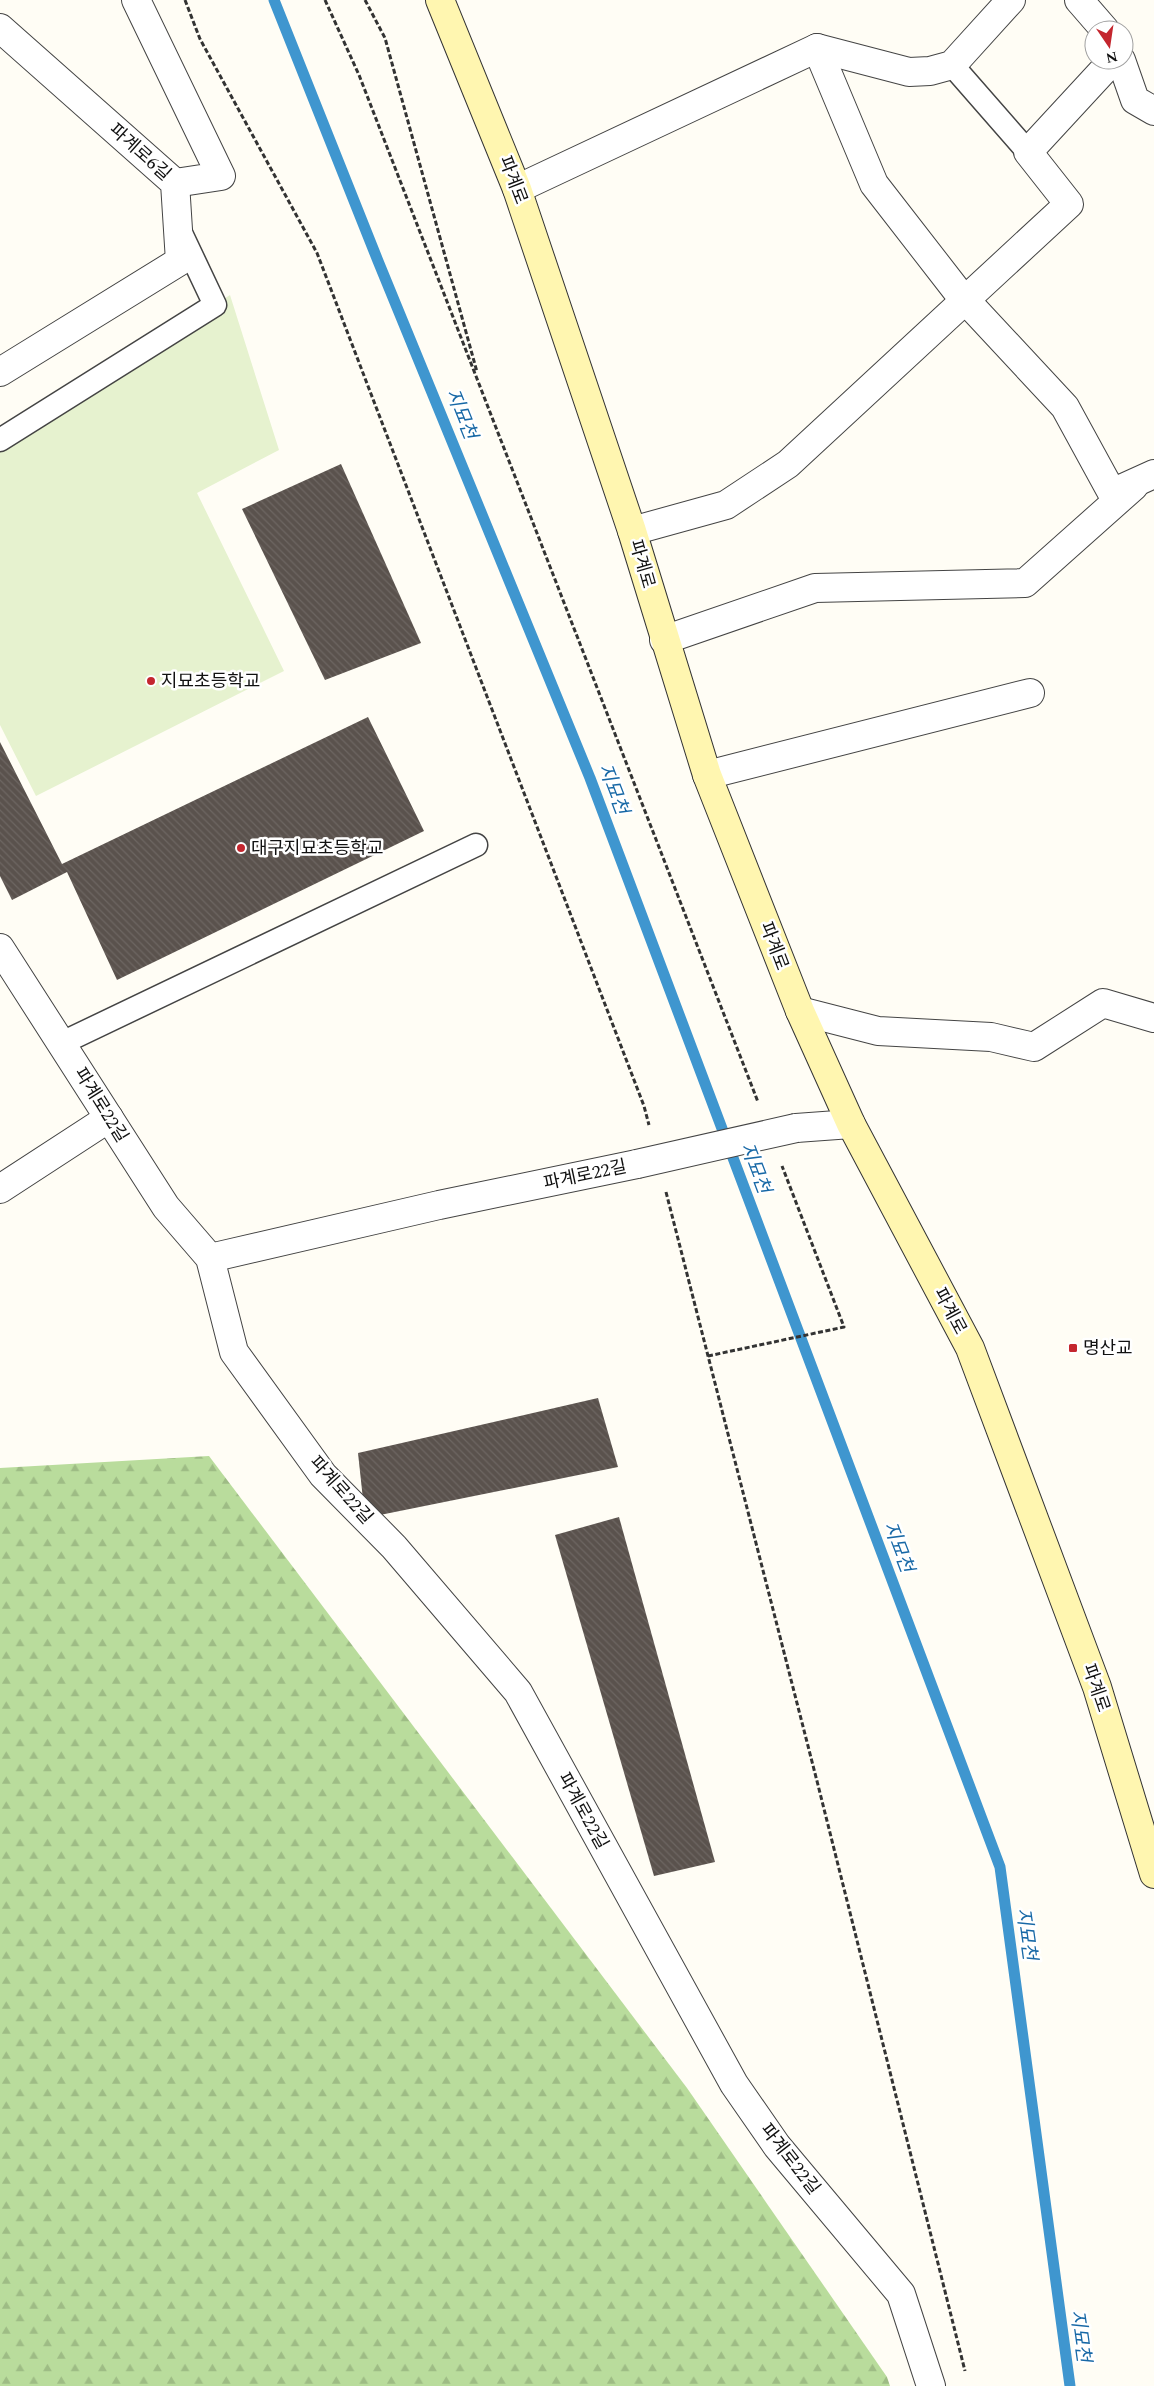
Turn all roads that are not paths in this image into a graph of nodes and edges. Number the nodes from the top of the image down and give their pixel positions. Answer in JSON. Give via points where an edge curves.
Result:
{"nodes":[{"id":1,"x":136,"y":0,"type":"edge"},
{"id":2,"x":440,"y":0,"type":"edge"},
{"id":3,"x":1011,"y":0,"type":"edge"},
{"id":4,"x":1079,"y":0,"type":"edge"},
{"id":5,"x":1096,"y":20,"type":"edge"},
{"id":6,"x":0,"y":28,"type":"edge"},
{"id":7,"x":817,"y":48,"type":"junction"},
{"id":8,"x":952,"y":65,"type":"junction"},
{"id":9,"x":1103,"y":70,"type":"edge"},
{"id":10,"x":1124,"y":70,"type":"edge"},
{"id":11,"x":1154,"y":112,"type":"edge"},
{"id":12,"x":1028,"y":152,"type":"junction"},
{"id":13,"x":175,"y":183,"type":"junction"},
{"id":14,"x":517,"y":189,"type":"junction"},
{"id":15,"x":178,"y":226,"type":"junction"},
{"id":16,"x":968,"y":300,"type":"junction"},
{"id":17,"x":0,"y":372,"type":"edge"},
{"id":18,"x":0,"y":440,"type":"edge"},
{"id":19,"x":1147,"y":477,"type":"edge"},
{"id":20,"x":632,"y":530,"type":"junction"},
{"id":21,"x":664,"y":640,"type":"junction"},
{"id":22,"x":1030,"y":693,"type":"dead end"},
{"id":23,"x":707,"y":774,"type":"junction"},
{"id":24,"x":476,"y":845,"type":"dead end"},
{"id":25,"x":0,"y":948,"type":"edge"},
{"id":26,"x":800,"y":1012,"type":"junction"},
{"id":27,"x":1154,"y":1018,"type":"edge"},
{"id":28,"x":62,"y":1043,"type":"junction"},
{"id":29,"x":109,"y":1118,"type":"junction"},
{"id":30,"x":851,"y":1124,"type":"junction"},
{"id":31,"x":0,"y":1190,"type":"edge"},
{"id":32,"x":210,"y":1258,"type":"junction"},
{"id":33,"x":1154,"y":1874,"type":"edge"},
{"id":34,"x":931,"y":2386,"type":"edge"}],
"edges":[{"from":1,"to":13,"type":"street","via":[[221,176]]},
{"from":2,"to":14,"type":"main road","name":"파계로"},
{"from":3,"to":8,"type":"street"},
{"from":4,"to":5,"type":"street"},
{"from":6,"to":13,"type":"street","name":"파계로6길"},
{"from":7,"to":8,"type":"street","via":[[909,72]]},
{"from":7,"to":14,"type":"street"},
{"from":7,"to":16,"type":"street","via":[[874,184]]},
{"from":8,"to":12,"type":"lane"},
{"from":9,"to":12,"type":"street"},
{"from":10,"to":11,"type":"street","via":[[1135,100]]},
{"from":12,"to":16,"type":"street","via":[[1069,204]]},
{"from":13,"to":15,"type":"street","name":"파계로6길"},
{"from":14,"to":20,"type":"main road","name":"파계로"},
{"from":15,"to":17,"type":"street","name":"파계로6길","via":[[180,261]]},
{"from":15,"to":18,"type":"lane","via":[[216,305]]},
{"from":16,"to":19,"type":"street","via":[[1066,407],[1112,493]]},
{"from":16,"to":20,"type":"street","via":[[788,464],[726,505]]},
{"from":19,"to":21,"type":"street","via":[[1025,583],[815,588]]},
{"from":20,"to":21,"type":"main road","name":"파계로"},
{"from":21,"to":23,"type":"main road","name":"파계로"},
{"from":22,"to":23,"type":"street"},
{"from":23,"to":26,"type":"main road","name":"파계로"},
{"from":24,"to":28,"type":"lane"},
{"from":25,"to":28,"type":"street","name":"파계로22길"},
{"from":26,"to":27,"type":"street","via":[[878,1031],[991,1037],[1034,1047],[1103,1003]]},
{"from":26,"to":30,"type":"main road","name":"파계로"},
{"from":28,"to":29,"type":"street","name":"파계로22길"},
{"from":29,"to":31,"type":"street"},
{"from":29,"to":32,"type":"street","name":"파계로22길","via":[[166,1206]]},
{"from":30,"to":32,"type":"street","name":"파계로22길","bridge":true,"via":[[796,1128]]},
{"from":30,"to":33,"type":"main road","name":"파계로","via":[[970,1348],[1097,1687]]},
{"from":32,"to":34,"type":"street","name":"파계로22길","via":[[234,1352],[323,1475],[394,1547],[518,1692],[734,2084],[777,2146],[901,2294]]}]}
